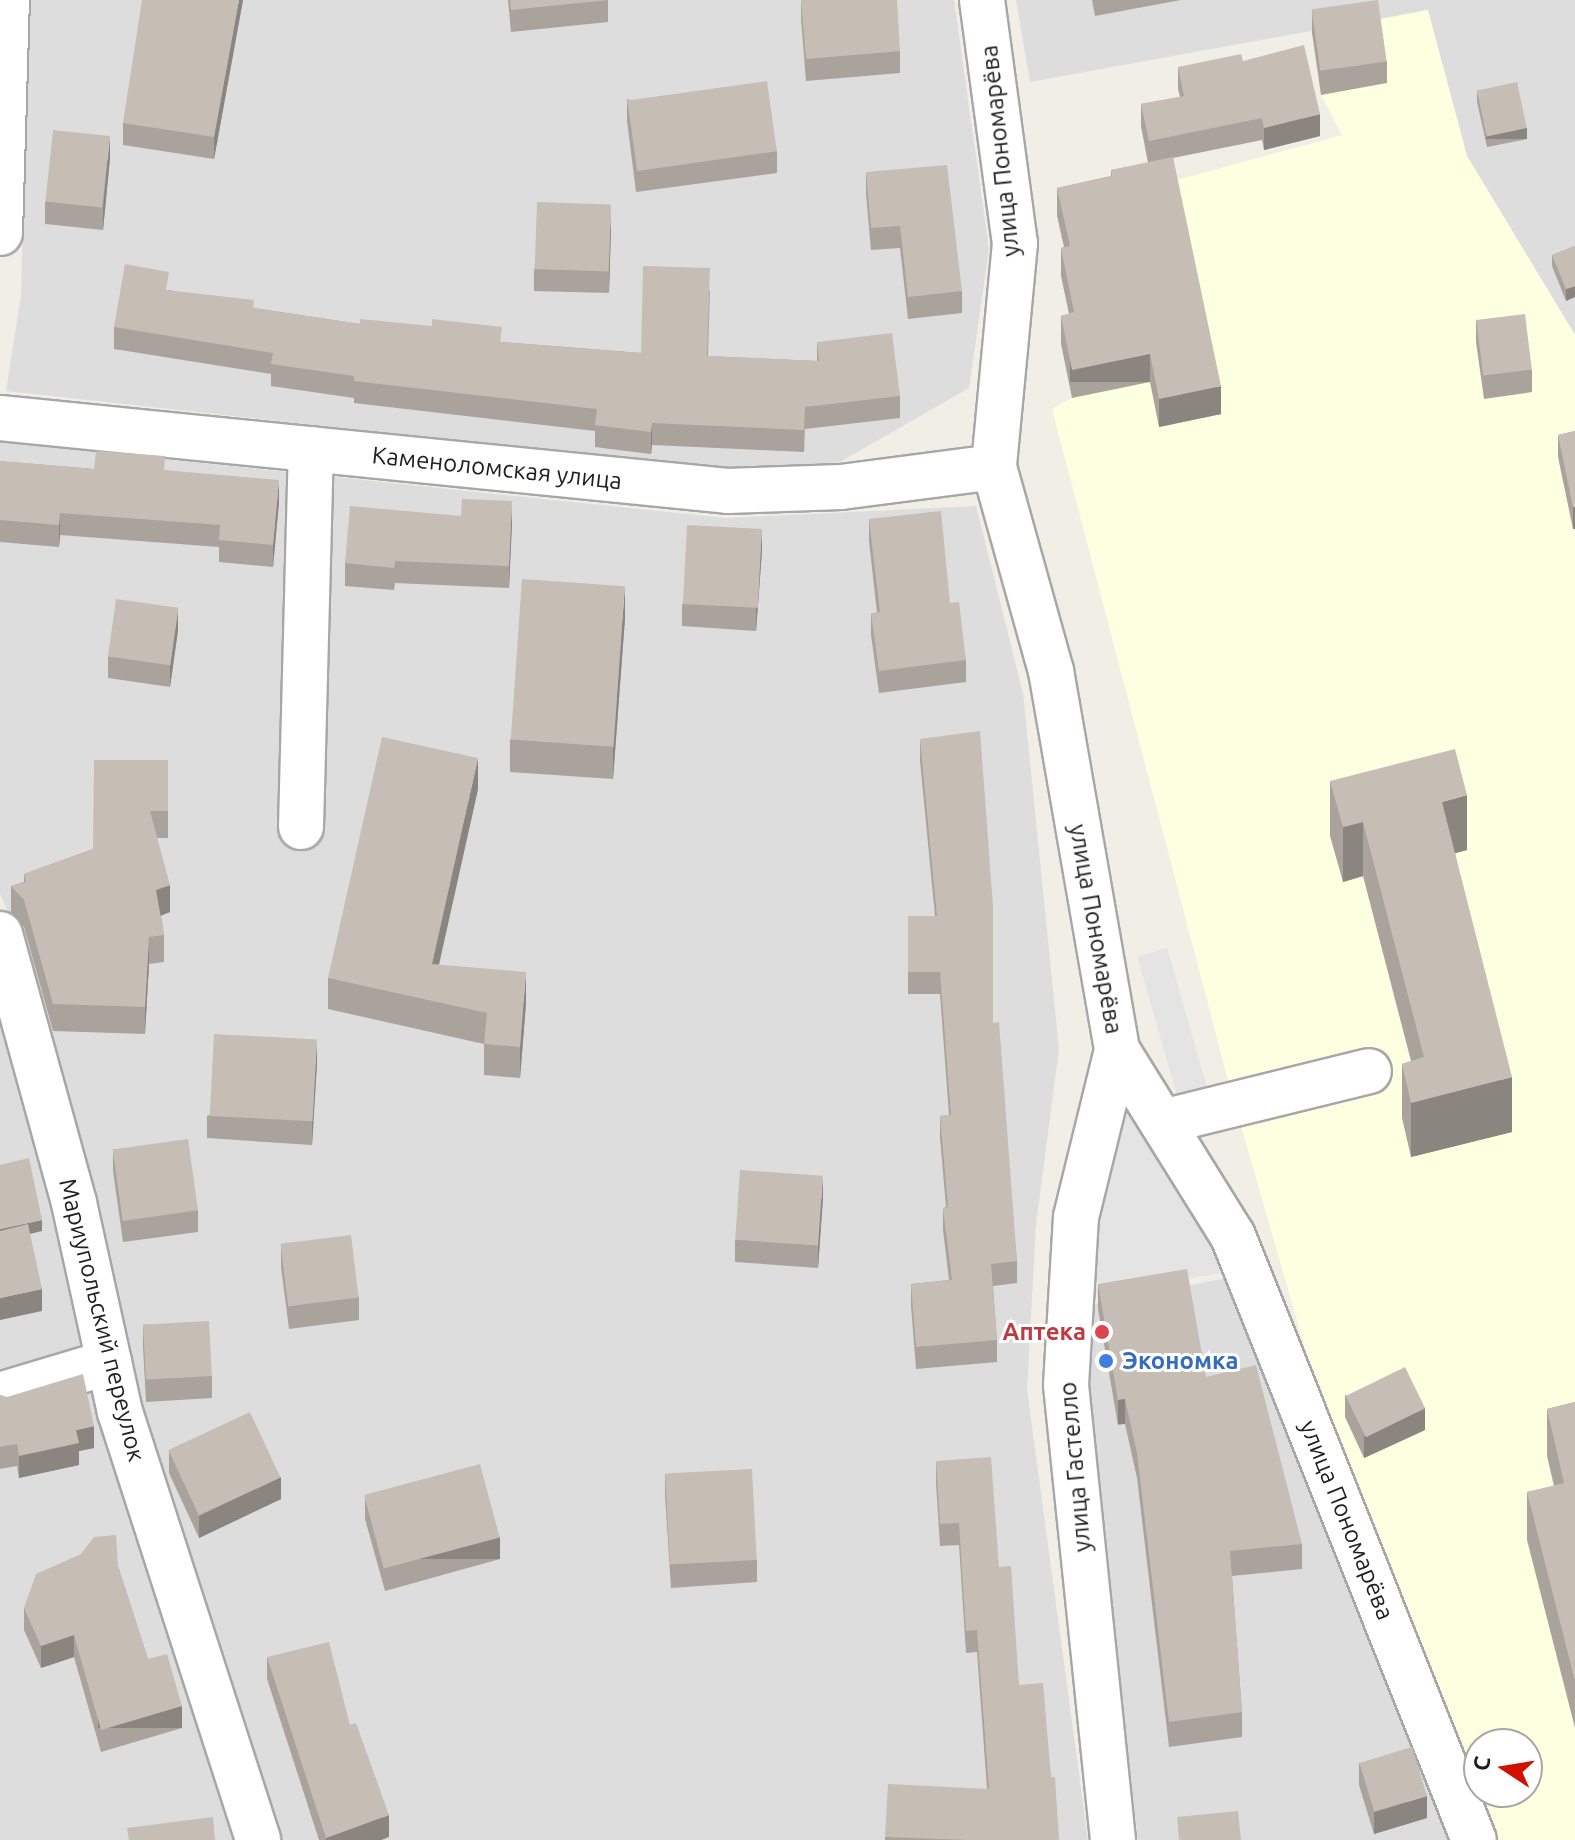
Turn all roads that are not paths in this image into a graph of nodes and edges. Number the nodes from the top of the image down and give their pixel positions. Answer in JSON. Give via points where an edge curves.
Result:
{"nodes":[{"id":1,"x":7,"y":0,"type":"edge"},
{"id":2,"x":982,"y":0,"type":"edge"},
{"id":3,"x":0,"y":233,"type":"edge"},
{"id":4,"x":0,"y":418,"type":"edge"},
{"id":5,"x":311,"y":449,"type":"junction"},
{"id":6,"x":994,"y":467,"type":"junction"},
{"id":7,"x":301,"y":827,"type":"dead end"},
{"id":8,"x":0,"y":934,"type":"edge"},
{"id":9,"x":1117,"y":1050,"type":"junction"},
{"id":10,"x":1369,"y":1071,"type":"dead end"},
{"id":11,"x":1162,"y":1122,"type":"junction"},
{"id":12,"x":109,"y":1362,"type":"junction"},
{"id":13,"x":0,"y":1395,"type":"edge"},
{"id":14,"x":258,"y":1840,"type":"edge"},
{"id":15,"x":1113,"y":1840,"type":"edge"},
{"id":16,"x":1474,"y":1840,"type":"edge"}],
"edges":[{"from":1,"to":3,"type":"street"},
{"from":2,"to":6,"type":"street","name":"улица Пономарёва","via":[[1015,243]]},
{"from":4,"to":5,"type":"street","name":"Каменоломская улица"},
{"from":5,"to":6,"type":"street","name":"Каменоломская улица","via":[[727,491],[841,487]]},
{"from":5,"to":7,"type":"street"},
{"from":6,"to":9,"type":"street","name":"улица Пономарёва","via":[[1051,671]]},
{"from":8,"to":12,"type":"street","name":"Мариупольский переулок","via":[[74,1203]]},
{"from":9,"to":11,"type":"street","name":"улица Пономарёва"},
{"from":9,"to":15,"type":"street","name":"улица Гастелло","via":[[1076,1217],[1066,1385]]},
{"from":10,"to":11,"type":"street"},
{"from":11,"to":16,"type":"street","name":"улица Пономарёва","via":[[1233,1236]]},
{"from":12,"to":13,"type":"street"},
{"from":12,"to":14,"type":"street","name":"Мариупольский переулок","via":[[120,1412]]}]}
